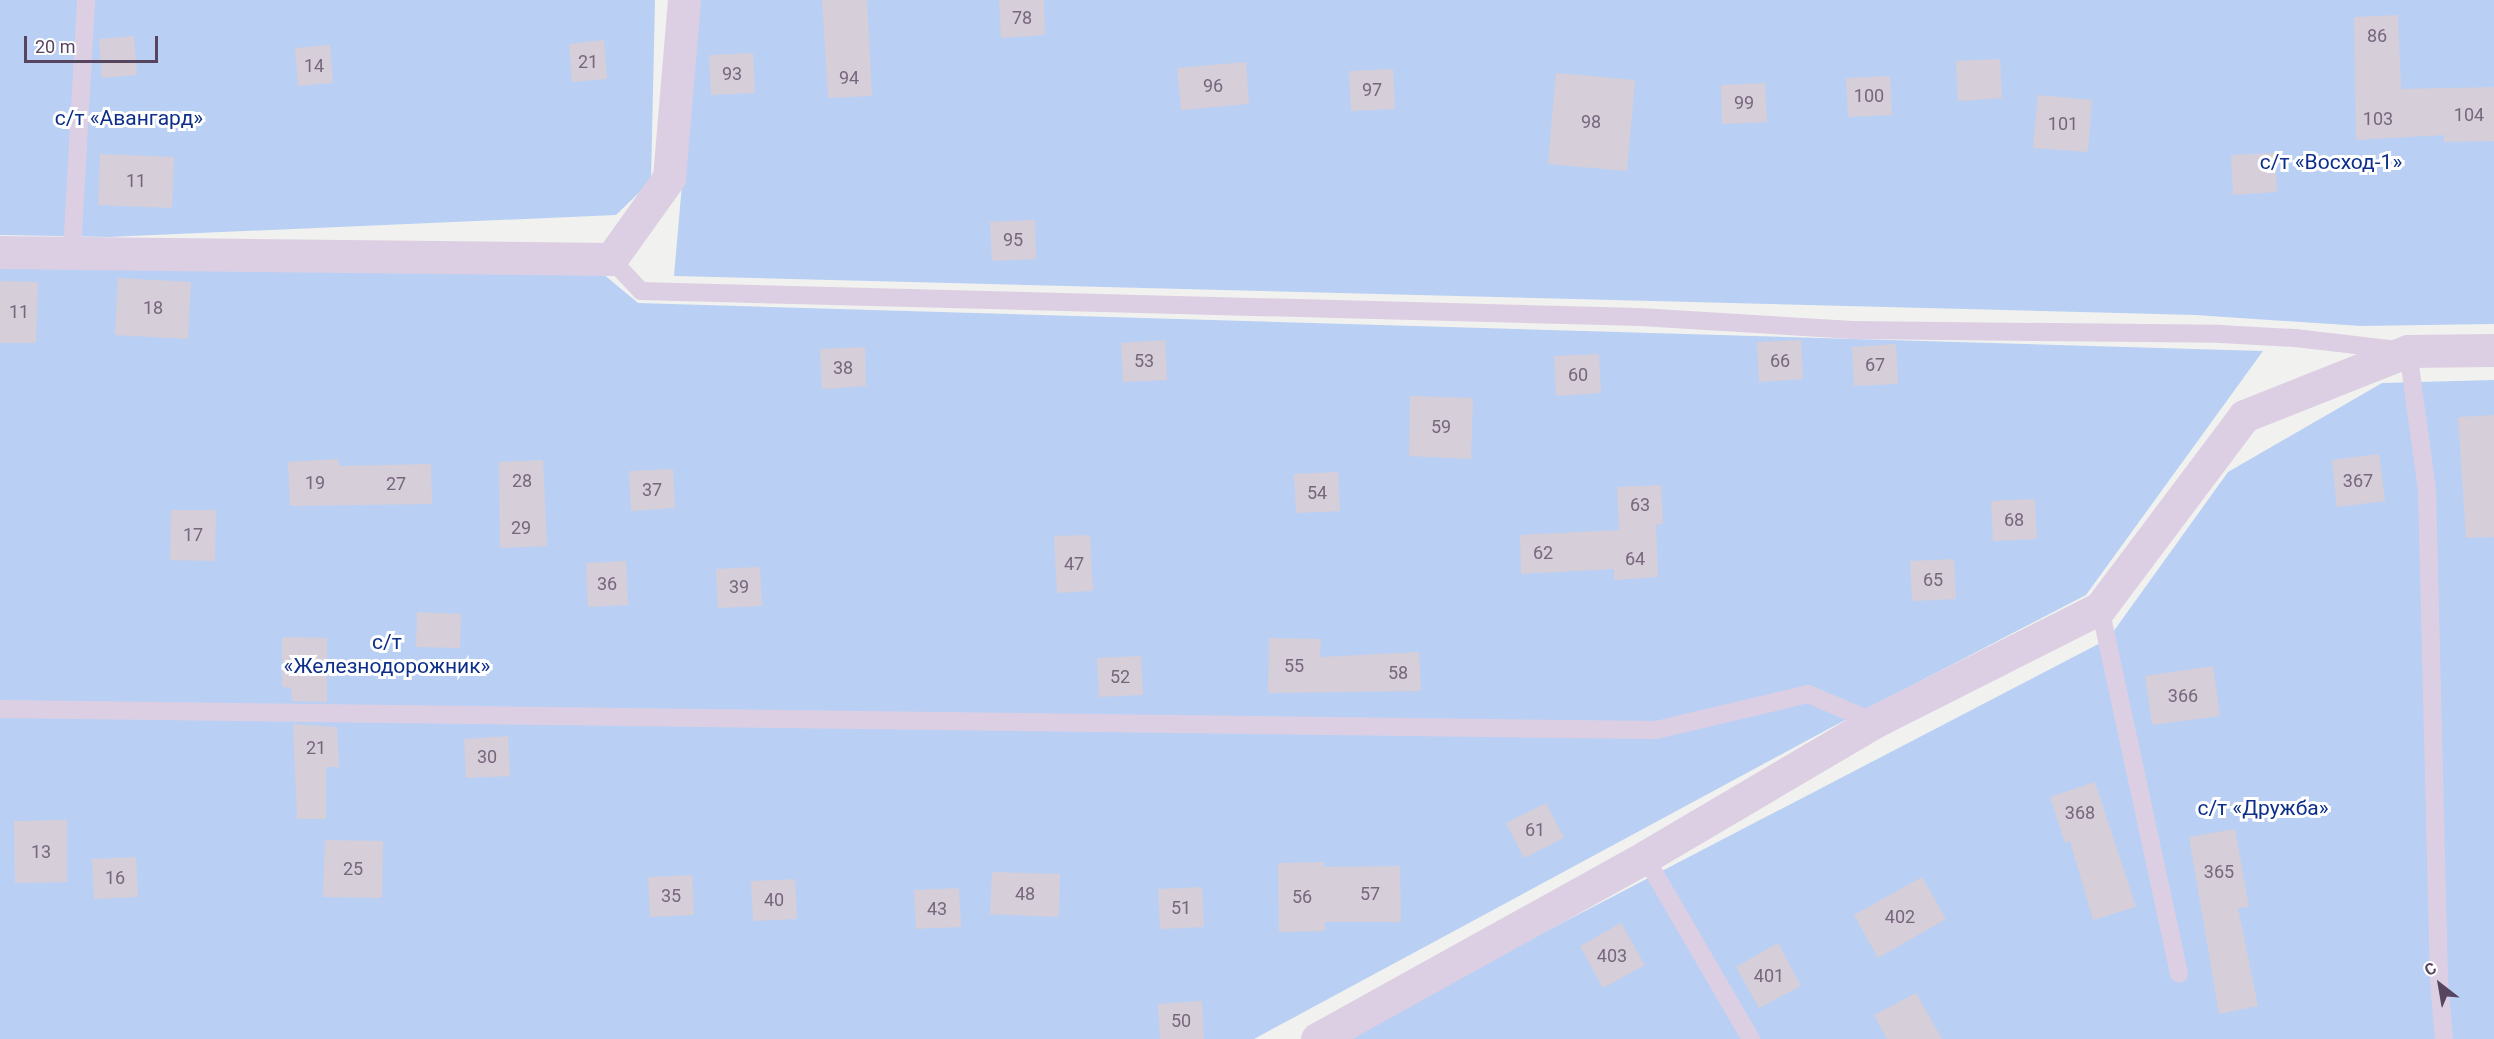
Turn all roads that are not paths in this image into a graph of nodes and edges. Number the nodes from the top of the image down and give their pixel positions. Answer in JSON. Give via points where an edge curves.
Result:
{"nodes":[{"id":1,"x":86,"y":0,"type":"edge"},
{"id":2,"x":684,"y":0,"type":"edge"},
{"id":3,"x":0,"y":252,"type":"edge"},
{"id":4,"x":72,"y":252,"type":"junction"},
{"id":5,"x":611,"y":259,"type":"junction"},
{"id":6,"x":2494,"y":350,"type":"edge"},
{"id":7,"x":2408,"y":351,"type":"junction"},
{"id":8,"x":2100,"y":609,"type":"junction"},
{"id":9,"x":0,"y":709,"type":"edge"},
{"id":10,"x":1874,"y":722,"type":"junction"},
{"id":11,"x":1645,"y":857,"type":"junction"},
{"id":12,"x":2179,"y":974,"type":"dead end"},
{"id":13,"x":1325,"y":1037,"type":"edge"},
{"id":14,"x":1751,"y":1039,"type":"edge"},
{"id":15,"x":2444,"y":1039,"type":"edge"}],
"edges":[{"from":1,"to":4,"type":"lane"},
{"from":2,"to":5,"type":"street","via":[[669,178]]},
{"from":3,"to":4,"type":"street"},
{"from":4,"to":5,"type":"street"},
{"from":5,"to":7,"type":"lane","via":[[640,291],[1640,317],[1853,330],[2220,334]]},
{"from":6,"to":7,"type":"street"},
{"from":7,"to":8,"type":"street","via":[[2244,416]]},
{"from":7,"to":15,"type":"lane","via":[[2427,489],[2439,980]]},
{"from":8,"to":10,"type":"street"},
{"from":8,"to":12,"type":"lane"},
{"from":9,"to":10,"type":"lane","via":[[1656,730],[1808,694]]},
{"from":10,"to":11,"type":"street"},
{"from":11,"to":13,"type":"street"},
{"from":11,"to":14,"type":"lane"}]}
